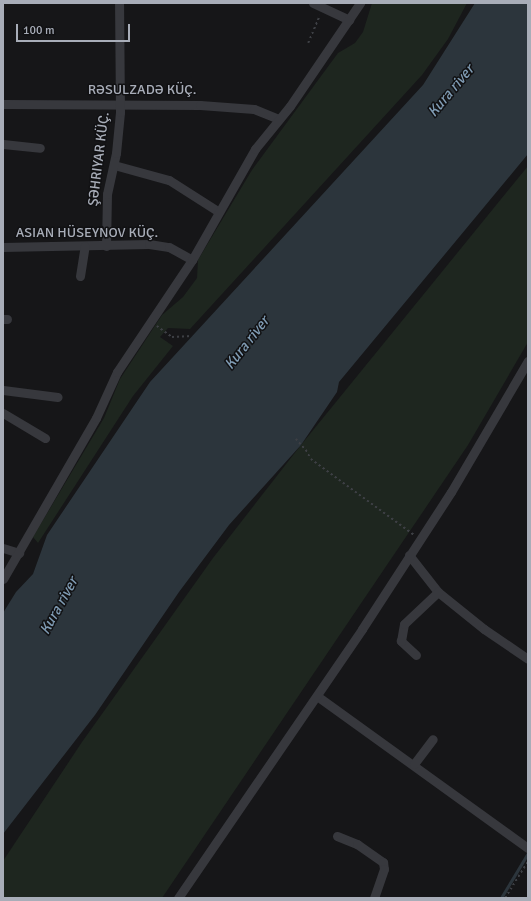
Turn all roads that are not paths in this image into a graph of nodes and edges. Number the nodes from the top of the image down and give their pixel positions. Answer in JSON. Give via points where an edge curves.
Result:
{"nodes":[{"id":1,"x":119,"y":3,"type":"edge"},
{"id":2,"x":313,"y":3,"type":"edge"},
{"id":3,"x":360,"y":3,"type":"edge"},
{"id":4,"x":349,"y":20,"type":"junction"},
{"id":5,"x":3,"y":104,"type":"edge"},
{"id":6,"x":120,"y":104,"type":"junction"},
{"id":7,"x":280,"y":119,"type":"junction"},
{"id":8,"x":3,"y":144,"type":"edge"},
{"id":9,"x":40,"y":148,"type":"dead end"},
{"id":10,"x":114,"y":165,"type":"junction"},
{"id":11,"x":219,"y":212,"type":"junction"},
{"id":12,"x":85,"y":246,"type":"junction"},
{"id":13,"x":106,"y":246,"type":"junction"},
{"id":14,"x":3,"y":247,"type":"edge"},
{"id":15,"x":192,"y":260,"type":"junction"},
{"id":16,"x":80,"y":276,"type":"dead end"},
{"id":17,"x":528,"y":361,"type":"edge"},
{"id":18,"x":3,"y":390,"type":"edge"},
{"id":19,"x":58,"y":397,"type":"dead end"},
{"id":20,"x":3,"y":413,"type":"edge"},
{"id":21,"x":45,"y":438,"type":"dead end"},
{"id":22,"x":3,"y":548,"type":"edge"},
{"id":23,"x":18,"y":553,"type":"junction"},
{"id":24,"x":409,"y":554,"type":"junction"},
{"id":25,"x":3,"y":579,"type":"edge"},
{"id":26,"x":438,"y":592,"type":"junction"},
{"id":27,"x":416,"y":655,"type":"dead end"},
{"id":28,"x":528,"y":659,"type":"edge"},
{"id":29,"x":317,"y":696,"type":"junction"},
{"id":30,"x":433,"y":739,"type":"dead end"},
{"id":31,"x":414,"y":764,"type":"junction"},
{"id":32,"x":337,"y":836,"type":"dead end"},
{"id":33,"x":528,"y":848,"type":"edge"},
{"id":34,"x":178,"y":898,"type":"edge"},
{"id":35,"x":374,"y":898,"type":"edge"}],
"edges":[{"from":1,"to":6,"type":"street","name":"ŞƏHRIYAR KÜÇ."},
{"from":2,"to":4,"type":"street"},
{"from":3,"to":4,"type":"street"},
{"from":4,"to":7,"type":"street"},
{"from":5,"to":6,"type":"street","name":"RƏSULZADƏ KÜÇ."},
{"from":6,"to":7,"type":"street","name":"RƏSULZADƏ KÜÇ.","via":[[231,107],[266,112]]},
{"from":6,"to":10,"type":"street","name":"ŞƏHRIYAR KÜÇ."},
{"from":7,"to":11,"type":"street","via":[[255,149]]},
{"from":8,"to":9,"type":"street"},
{"from":10,"to":11,"type":"street","via":[[169,180]]},
{"from":10,"to":13,"type":"street","name":"ŞƏHRIYAR KÜÇ.","via":[[107,194]]},
{"from":11,"to":15,"type":"street"},
{"from":12,"to":13,"type":"street","name":"ASIAN HÜSEYNOV KÜÇ."},
{"from":12,"to":14,"type":"street","name":"ASIAN HÜSEYNOV KÜÇ."},
{"from":12,"to":16,"type":"street"},
{"from":13,"to":15,"type":"street","name":"ASIAN HÜSEYNOV KÜÇ.","via":[[159,245],[180,252]]},
{"from":15,"to":23,"type":"street","via":[[117,372],[96,418]]},
{"from":17,"to":24,"type":"street","via":[[451,492]]},
{"from":18,"to":19,"type":"street"},
{"from":20,"to":21,"type":"street"},
{"from":22,"to":23,"type":"street"},
{"from":23,"to":25,"type":"street"},
{"from":24,"to":26,"type":"street"},
{"from":24,"to":29,"type":"street"},
{"from":26,"to":27,"type":"street","via":[[404,624],[401,641]]},
{"from":26,"to":28,"type":"street","via":[[484,630]]},
{"from":29,"to":31,"type":"street"},
{"from":29,"to":34,"type":"street"},
{"from":30,"to":31,"type":"street"},
{"from":31,"to":33,"type":"street"},
{"from":32,"to":35,"type":"street","via":[[358,844],[383,862],[384,869]]}]}
